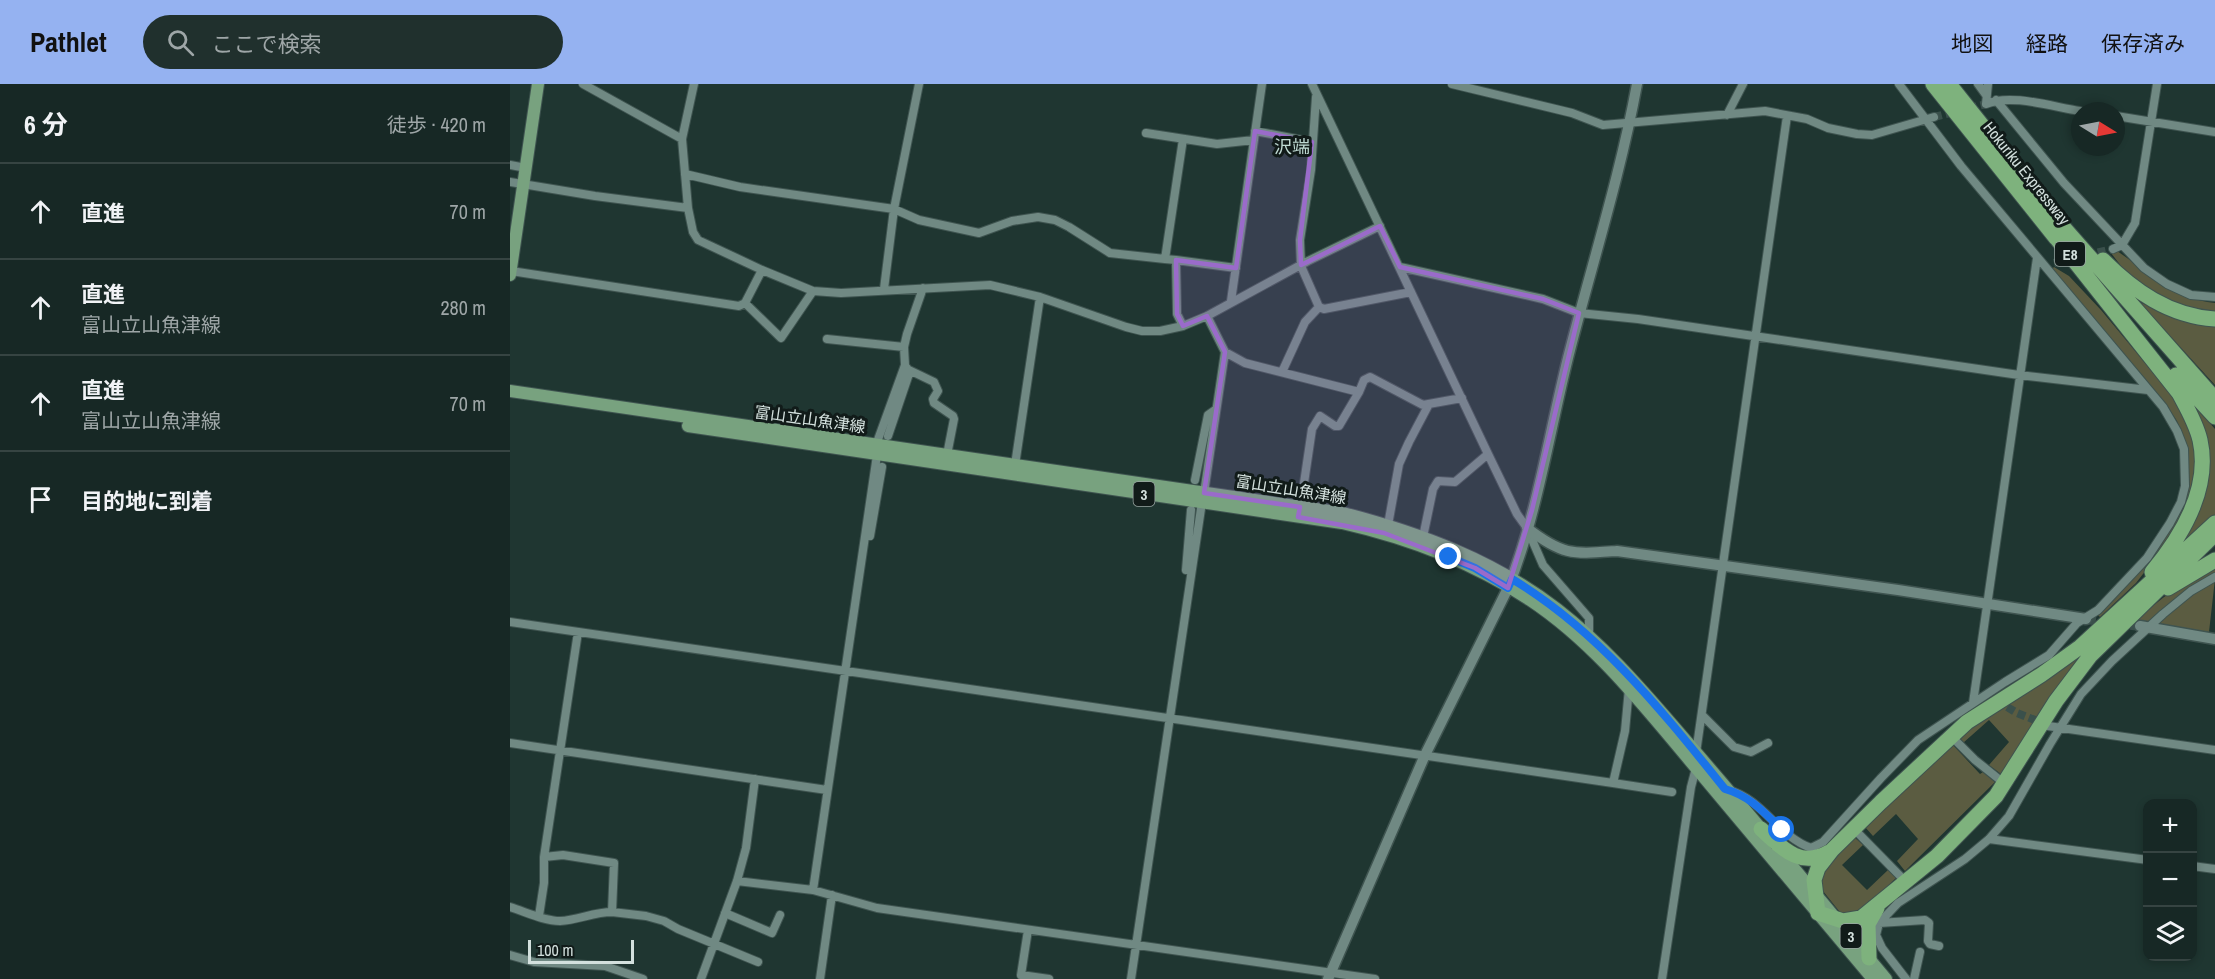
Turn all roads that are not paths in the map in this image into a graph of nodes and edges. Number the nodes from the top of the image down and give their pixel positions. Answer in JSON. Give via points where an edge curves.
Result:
{"nodes":[{"id":1,"x":538,"y":84,"type":"edge"},
{"id":2,"x":583,"y":84,"type":"edge"},
{"id":3,"x":694,"y":84,"type":"edge"},
{"id":4,"x":919,"y":84,"type":"edge"},
{"id":5,"x":1262,"y":84,"type":"edge"},
{"id":6,"x":1312,"y":84,"type":"edge"},
{"id":7,"x":1452,"y":84,"type":"edge"},
{"id":8,"x":1636,"y":84,"type":"edge"},
{"id":9,"x":1743,"y":84,"type":"edge"},
{"id":10,"x":1899,"y":84,"type":"edge"},
{"id":11,"x":1933,"y":84,"type":"edge"},
{"id":12,"x":1949,"y":84,"type":"edge"},
{"id":13,"x":1978,"y":84,"type":"edge"},
{"id":14,"x":1988,"y":84,"type":"edge"},
{"id":15,"x":2157,"y":84,"type":"edge"},
{"id":16,"x":1317,"y":94,"type":"junction"},
{"id":17,"x":1986,"y":95,"type":"junction"},
{"id":18,"x":1996,"y":100,"type":"junction"},
{"id":19,"x":2071,"y":110,"type":"edge"},
{"id":20,"x":1727,"y":115,"type":"junction"},
{"id":21,"x":1787,"y":116,"type":"junction"},
{"id":22,"x":1934,"y":117,"type":"tunnel mouth"},
{"id":23,"x":2125,"y":117,"type":"edge"},
{"id":24,"x":1924,"y":120,"type":"junction"},
{"id":25,"x":2151,"y":120,"type":"junction"},
{"id":26,"x":1630,"y":123,"type":"junction"},
{"id":27,"x":2215,"y":132,"type":"edge"},
{"id":28,"x":1146,"y":133,"type":"dead end"},
{"id":29,"x":1255,"y":136,"type":"junction"},
{"id":30,"x":681,"y":139,"type":"junction"},
{"id":31,"x":1183,"y":139,"type":"junction"},
{"id":32,"x":1312,"y":142,"type":"junction"},
{"id":33,"x":1997,"y":145,"type":"junction"},
{"id":34,"x":510,"y":165,"type":"edge"},
{"id":35,"x":526,"y":168,"type":"junction"},
{"id":36,"x":686,"y":174,"type":"junction"},
{"id":37,"x":510,"y":182,"type":"edge"},
{"id":38,"x":523,"y":186,"type":"junction"},
{"id":39,"x":688,"y":208,"type":"junction"},
{"id":40,"x":894,"y":209,"type":"junction"},
{"id":41,"x":1380,"y":226,"type":"junction"},
{"id":42,"x":2050,"y":230,"type":"junction"},
{"id":43,"x":2122,"y":245,"type":"junction"},
{"id":44,"x":2113,"y":249,"type":"tunnel mouth"},
{"id":45,"x":2037,"y":258,"type":"junction"},
{"id":46,"x":1165,"y":259,"type":"junction"},
{"id":47,"x":1176,"y":261,"type":"junction"},
{"id":48,"x":2054,"y":263,"type":"tunnel mouth"},
{"id":49,"x":1301,"y":266,"type":"junction"},
{"id":50,"x":1400,"y":267,"type":"junction"},
{"id":51,"x":2044,"y":267,"type":"junction"},
{"id":52,"x":1236,"y":268,"type":"junction"},
{"id":53,"x":762,"y":270,"type":"junction"},
{"id":54,"x":510,"y":273,"type":"edge"},
{"id":55,"x":923,"y":288,"type":"junction"},
{"id":56,"x":884,"y":290,"type":"junction"},
{"id":57,"x":813,"y":291,"type":"junction"},
{"id":58,"x":1411,"y":292,"type":"junction"},
{"id":59,"x":1040,"y":297,"type":"junction"},
{"id":60,"x":2215,"y":297,"type":"edge"},
{"id":61,"x":1231,"y":301,"type":"junction"},
{"id":62,"x":745,"y":303,"type":"junction"},
{"id":63,"x":1320,"y":307,"type":"junction"},
{"id":64,"x":1579,"y":313,"type":"junction"},
{"id":65,"x":1207,"y":316,"type":"junction"},
{"id":66,"x":2215,"y":319,"type":"edge"},
{"id":67,"x":1183,"y":326,"type":"junction"},
{"id":68,"x":1755,"y":336,"type":"junction"},
{"id":69,"x":827,"y":339,"type":"dead end"},
{"id":70,"x":904,"y":347,"type":"junction"},
{"id":71,"x":1225,"y":352,"type":"junction"},
{"id":72,"x":907,"y":367,"type":"junction"},
{"id":73,"x":1282,"y":372,"type":"junction"},
{"id":74,"x":2019,"y":375,"type":"junction"},
{"id":75,"x":2148,"y":390,"type":"junction"},
{"id":76,"x":1359,"y":392,"type":"junction"},
{"id":77,"x":510,"y":393,"type":"edge"},
{"id":78,"x":1462,"y":398,"type":"junction"},
{"id":79,"x":2215,"y":399,"type":"edge"},
{"id":80,"x":1428,"y":406,"type":"junction"},
{"id":81,"x":1215,"y":410,"type":"junction"},
{"id":82,"x":2215,"y":417,"type":"edge"},
{"id":83,"x":888,"y":436,"type":"dead end"},
{"id":84,"x":876,"y":450,"type":"junction"},
{"id":85,"x":1488,"y":454,"type":"junction"},
{"id":86,"x":947,"y":455,"type":"junction"},
{"id":87,"x":1015,"y":465,"type":"junction"},
{"id":88,"x":882,"y":467,"type":"dead end"},
{"id":89,"x":1195,"y":480,"type":"dead end"},
{"id":90,"x":1203,"y":497,"type":"junction"},
{"id":91,"x":1191,"y":510,"type":"dead end"},
{"id":92,"x":1299,"y":512,"type":"junction"},
{"id":93,"x":2215,"y":523,"type":"edge"},
{"id":94,"x":1388,"y":525,"type":"junction"},
{"id":95,"x":1527,"y":528,"type":"junction"},
{"id":96,"x":2215,"y":534,"type":"edge"},
{"id":97,"x":1423,"y":537,"type":"junction"},
{"id":98,"x":863,"y":545,"type":"junction"},
{"id":99,"x":2215,"y":560,"type":"edge"},
{"id":100,"x":1722,"y":566,"type":"junction"},
{"id":101,"x":2215,"y":577,"type":"edge"},
{"id":102,"x":1510,"y":583,"type":"junction"},
{"id":103,"x":1188,"y":585,"type":"junction"},
{"id":104,"x":1987,"y":603,"type":"junction"},
{"id":105,"x":2086,"y":619,"type":"junction"},
{"id":106,"x":510,"y":622,"type":"edge"},
{"id":107,"x":2116,"y":622,"type":"junction"},
{"id":108,"x":2144,"y":627,"type":"junction"},
{"id":109,"x":578,"y":632,"type":"junction"},
{"id":110,"x":1589,"y":635,"type":"junction"},
{"id":111,"x":2215,"y":639,"type":"edge"},
{"id":112,"x":844,"y":671,"type":"junction"},
{"id":113,"x":1630,"y":682,"type":"junction"},
{"id":114,"x":1972,"y":703,"type":"junction"},
{"id":115,"x":1702,"y":715,"type":"junction"},
{"id":116,"x":1170,"y":718,"type":"junction"},
{"id":117,"x":2048,"y":726,"type":"tunnel mouth"},
{"id":118,"x":2061,"y":727,"type":"junction"},
{"id":119,"x":1951,"y":736,"type":"junction"},
{"id":120,"x":510,"y":743,"type":"edge"},
{"id":121,"x":1768,"y":743,"type":"dead end"},
{"id":122,"x":560,"y":750,"type":"junction"},
{"id":123,"x":2215,"y":750,"type":"edge"},
{"id":124,"x":1696,"y":753,"type":"junction"},
{"id":125,"x":1425,"y":755,"type":"junction"},
{"id":126,"x":1696,"y":768,"type":"junction"},
{"id":127,"x":755,"y":779,"type":"junction"},
{"id":128,"x":1613,"y":783,"type":"junction"},
{"id":129,"x":2005,"y":784,"type":"junction"},
{"id":130,"x":1725,"y":789,"type":"junction"},
{"id":131,"x":827,"y":790,"type":"junction"},
{"id":132,"x":1672,"y":792,"type":"dead end"},
{"id":133,"x":1761,"y":829,"type":"junction"},
{"id":134,"x":1854,"y":829,"type":"junction"},
{"id":135,"x":1989,"y":839,"type":"junction"},
{"id":136,"x":1832,"y":850,"type":"junction"},
{"id":137,"x":544,"y":857,"type":"junction"},
{"id":138,"x":2143,"y":859,"type":"edge"},
{"id":139,"x":2197,"y":867,"type":"edge"},
{"id":140,"x":2215,"y":869,"type":"edge"},
{"id":141,"x":737,"y":881,"type":"junction"},
{"id":142,"x":1905,"y":881,"type":"junction"},
{"id":143,"x":813,"y":890,"type":"junction"},
{"id":144,"x":1816,"y":893,"type":"junction"},
{"id":145,"x":832,"y":895,"type":"junction"},
{"id":146,"x":1878,"y":906,"type":"junction"},
{"id":147,"x":510,"y":907,"type":"edge"},
{"id":148,"x":612,"y":912,"type":"junction"},
{"id":149,"x":725,"y":913,"type":"junction"},
{"id":150,"x":1818,"y":913,"type":"junction"},
{"id":151,"x":780,"y":915,"type":"dead end"},
{"id":152,"x":539,"y":916,"type":"junction"},
{"id":153,"x":1836,"y":919,"type":"junction"},
{"id":154,"x":1879,"y":923,"type":"junction"},
{"id":155,"x":1028,"y":930,"type":"junction"},
{"id":156,"x":714,"y":943,"type":"junction"},
{"id":157,"x":1136,"y":945,"type":"junction"},
{"id":158,"x":1940,"y":946,"type":"dead end"},
{"id":159,"x":1920,"y":952,"type":"dead end"},
{"id":160,"x":510,"y":955,"type":"edge"},
{"id":161,"x":759,"y":962,"type":"dead end"},
{"id":162,"x":1864,"y":968,"type":"edge"},
{"id":163,"x":1330,"y":976,"type":"edge"},
{"id":164,"x":1021,"y":977,"type":"edge"},
{"id":165,"x":643,"y":979,"type":"edge"},
{"id":166,"x":701,"y":979,"type":"edge"},
{"id":167,"x":820,"y":979,"type":"edge"},
{"id":168,"x":1049,"y":979,"type":"edge"},
{"id":169,"x":1131,"y":979,"type":"edge"},
{"id":170,"x":1375,"y":979,"type":"edge"},
{"id":171,"x":1662,"y":979,"type":"edge"},
{"id":172,"x":1873,"y":979,"type":"edge"},
{"id":173,"x":1886,"y":979,"type":"edge"},
{"id":174,"x":1906,"y":979,"type":"edge"},
{"id":175,"x":1914,"y":979,"type":"edge"}],
"edges":[{"from":1,"to":35,"type":"main road"},
{"from":2,"to":30,"type":"street"},
{"from":3,"to":30,"type":"street"},
{"from":4,"to":40,"type":"street"},
{"from":5,"to":29,"type":"street"},
{"from":6,"to":16,"type":"street"},
{"from":7,"to":26,"type":"street","via":[[1572,113],[1603,125]]},
{"from":8,"to":26,"type":"street"},
{"from":9,"to":20,"type":"street"},
{"from":10,"to":24,"type":"street"},
{"from":11,"to":42,"type":"highway","name":"Hokuriku Expressway","number":"E8"},
{"from":12,"to":33,"type":"highway","name":"Hokuriku Expressway","number":"E8"},
{"from":13,"to":17,"type":"street"},
{"from":14,"to":17,"type":"street"},
{"from":15,"to":25,"type":"street"},
{"from":16,"to":32,"type":"street"},
{"from":16,"to":41,"type":"street"},
{"from":17,"to":18,"type":"street","via":[[1986,104]]},
{"from":18,"to":19,"type":"street"},
{"from":18,"to":43,"type":"street","via":[[2064,183]]},
{"from":20,"to":21,"type":"street","via":[[1765,111]]},
{"from":20,"to":26,"type":"street"},
{"from":21,"to":24,"type":"street","via":[[1872,135]]},
{"from":21,"to":68,"type":"street"},
{"from":22,"to":24,"type":"street"},
{"from":23,"to":25,"type":"street"},
{"from":24,"to":45,"type":"street"},
{"from":25,"to":27,"type":"street"},
{"from":25,"to":43,"type":"street","via":[[2135,223]]},
{"from":26,"to":64,"type":"street"},
{"from":28,"to":31,"type":"street"},
{"from":29,"to":31,"type":"street","via":[[1217,144]]},
{"from":29,"to":32,"type":"street"},
{"from":29,"to":52,"type":"street"},
{"from":30,"to":36,"type":"street"},
{"from":31,"to":46,"type":"street"},
{"from":32,"to":49,"type":"street","via":[[1300,240]]},
{"from":33,"to":66,"type":"highway","via":[[2132,287],[2169,308]]},
{"from":33,"to":79,"type":"highway","name":"Hokuriku Expressway","number":"E8","via":[[2107,279]]},
{"from":34,"to":35,"type":"street"},
{"from":35,"to":38,"type":"main road"},
{"from":36,"to":39,"type":"street"},
{"from":36,"to":40,"type":"street","via":[[740,187]]},
{"from":37,"to":38,"type":"street"},
{"from":38,"to":39,"type":"street"},
{"from":38,"to":54,"type":"main road"},
{"from":39,"to":53,"type":"street","via":[[698,240]]},
{"from":40,"to":46,"type":"street","via":[[919,220],[979,233],[1012,221],[1038,217],[1055,220],[1110,253]]},
{"from":40,"to":56,"type":"street"},
{"from":41,"to":49,"type":"street"},
{"from":41,"to":50,"type":"street"},
{"from":42,"to":82,"type":"highway","name":"Hokuriku Expressway","number":"E8"},
{"from":42,"to":107,"type":"highway","via":[[2179,393],[2200,440],[2200,484],[2187,518]]},
{"from":43,"to":44,"type":"street"},
{"from":43,"to":60,"type":"street","via":[[2167,284],[2191,295]]},
{"from":45,"to":51,"type":"street"},
{"from":45,"to":74,"type":"street"},
{"from":46,"to":47,"type":"street"},
{"from":47,"to":52,"type":"street"},
{"from":47,"to":67,"type":"street","via":[[1177,314]]},
{"from":48,"to":51,"type":"street"},
{"from":49,"to":61,"type":"street"},
{"from":49,"to":63,"type":"street"},
{"from":50,"to":58,"type":"street"},
{"from":50,"to":64,"type":"street","via":[[1543,299]]},
{"from":51,"to":75,"type":"street"},
{"from":52,"to":61,"type":"street"},
{"from":53,"to":57,"type":"street"},
{"from":53,"to":62,"type":"street"},
{"from":54,"to":62,"type":"street","via":[[739,306]]},
{"from":55,"to":56,"type":"street"},
{"from":55,"to":59,"type":"street","via":[[990,285]]},
{"from":55,"to":70,"type":"street"},
{"from":56,"to":57,"type":"street"},
{"from":57,"to":62,"type":"street","via":[[781,338]]},
{"from":58,"to":63,"type":"street"},
{"from":58,"to":78,"type":"street"},
{"from":59,"to":67,"type":"street","via":[[1142,331]]},
{"from":59,"to":87,"type":"street"},
{"from":61,"to":65,"type":"street"},
{"from":63,"to":73,"type":"street","via":[[1305,322]]},
{"from":64,"to":68,"type":"street"},
{"from":64,"to":95,"type":"street"},
{"from":65,"to":67,"type":"street"},
{"from":65,"to":71,"type":"street"},
{"from":68,"to":74,"type":"street"},
{"from":68,"to":100,"type":"street"},
{"from":69,"to":70,"type":"street"},
{"from":70,"to":72,"type":"street"},
{"from":71,"to":73,"type":"street","via":[[1245,363]]},
{"from":71,"to":81,"type":"street"},
{"from":72,"to":83,"type":"street"},
{"from":72,"to":84,"type":"street"},
{"from":72,"to":86,"type":"street","via":[[934,382],[938,392],[934,403],[953,416]]},
{"from":73,"to":76,"type":"street"},
{"from":74,"to":75,"type":"street"},
{"from":74,"to":104,"type":"street"},
{"from":75,"to":105,"type":"street","via":[[2163,407],[2184,449],[2183,494],[2170,523],[2146,558]]},
{"from":76,"to":80,"type":"street","via":[[1364,380],[1370,378]]},
{"from":76,"to":92,"type":"street","via":[[1339,426],[1320,416],[1312,429]]},
{"from":77,"to":84,"type":"main road","name":"富山立山魚津線","number":"3"},
{"from":78,"to":80,"type":"street"},
{"from":78,"to":85,"type":"street"},
{"from":80,"to":94,"type":"street","via":[[1399,464]]},
{"from":81,"to":89,"type":"street","via":[[1208,415]]},
{"from":81,"to":90,"type":"street"},
{"from":84,"to":86,"type":"main road","name":"富山立山魚津線","number":"3"},
{"from":84,"to":90,"type":"main road","name":"富山立山魚津線","number":"3"},
{"from":84,"to":98,"type":"street"},
{"from":85,"to":95,"type":"street"},
{"from":85,"to":97,"type":"street","via":[[1455,482],[1438,481]]},
{"from":86,"to":87,"type":"main road","name":"富山立山魚津線","number":"3"},
{"from":87,"to":90,"type":"main road","name":"富山立山魚津線","number":"3"},
{"from":88,"to":98,"type":"street","via":[[869,542]]},
{"from":90,"to":92,"type":"main road","name":"富山立山魚津線","number":"3"},
{"from":90,"to":103,"type":"street"},
{"from":91,"to":103,"type":"street","via":[[1185,577]]},
{"from":92,"to":94,"type":"main road","name":"富山立山魚津線","number":"3","via":[[1342,513]]},
{"from":92,"to":102,"type":"main road","name":"富山立山魚津線","number":"3","via":[[1384,533]]},
{"from":93,"to":107,"type":"highway"},
{"from":94,"to":97,"type":"main road","name":"富山立山魚津線","number":"3"},
{"from":95,"to":100,"type":"street","via":[[1561,551],[1571,553],[1617,551]]},
{"from":95,"to":102,"type":"street"},
{"from":95,"to":110,"type":"street","via":[[1543,565],[1589,618]]},
{"from":96,"to":107,"type":"highway"},
{"from":97,"to":102,"type":"main road","name":"富山立山魚津線","number":"3","via":[[1472,557]]},
{"from":98,"to":112,"type":"street"},
{"from":99,"to":107,"type":"highway"},
{"from":100,"to":104,"type":"street"},
{"from":100,"to":115,"type":"street"},
{"from":101,"to":108,"type":"street"},
{"from":102,"to":110,"type":"main road","name":"富山立山魚津線","number":"3","via":[[1556,609]]},
{"from":102,"to":113,"type":"main road","name":"富山立山魚津線","number":"3"},
{"from":102,"to":125,"type":"street"},
{"from":103,"to":116,"type":"street"},
{"from":104,"to":105,"type":"street"},
{"from":104,"to":114,"type":"street"},
{"from":105,"to":114,"type":"street","via":[[2077,623],[2049,655]]},
{"from":106,"to":109,"type":"street"},
{"from":107,"to":119,"type":"highway"},
{"from":107,"to":129,"type":"highway","via":[[2067,685]]},
{"from":108,"to":111,"type":"street"},
{"from":108,"to":118,"type":"street","via":[[2081,694]]},
{"from":109,"to":112,"type":"street"},
{"from":109,"to":122,"type":"street"},
{"from":110,"to":113,"type":"main road","name":"富山立山魚津線","number":"3"},
{"from":112,"to":116,"type":"street"},
{"from":112,"to":131,"type":"street"},
{"from":113,"to":124,"type":"main road","name":"富山立山魚津線","number":"3"},
{"from":113,"to":126,"type":"main road","name":"富山立山魚津線","number":"3"},
{"from":113,"to":128,"type":"street","via":[[1625,731]]},
{"from":114,"to":130,"type":"street","via":[[1918,740],[1823,843],[1811,848],[1797,843],[1747,797]]},
{"from":115,"to":121,"type":"street","via":[[1734,747],[1750,752]]},
{"from":115,"to":124,"type":"street"},
{"from":116,"to":125,"type":"street"},
{"from":116,"to":157,"type":"street"},
{"from":117,"to":118,"type":"street"},
{"from":118,"to":123,"type":"street"},
{"from":118,"to":135,"type":"street","via":[[2009,816]]},
{"from":119,"to":129,"type":"street"},
{"from":119,"to":134,"type":"highway"},
{"from":120,"to":122,"type":"street"},
{"from":122,"to":127,"type":"street"},
{"from":122,"to":137,"type":"street"},
{"from":124,"to":130,"type":"main road","name":"富山立山魚津線","number":"3"},
{"from":125,"to":128,"type":"street"},
{"from":125,"to":163,"type":"street"},
{"from":126,"to":150,"type":"main road","name":"富山立山魚津線","number":"3"},
{"from":126,"to":171,"type":"street"},
{"from":127,"to":131,"type":"street"},
{"from":127,"to":141,"type":"street","via":[[746,848]]},
{"from":128,"to":132,"type":"street"},
{"from":129,"to":142,"type":"highway","via":[[1984,810]]},
{"from":130,"to":133,"type":"main road","name":"富山立山魚津線","number":"3"},
{"from":131,"to":143,"type":"street"},
{"from":133,"to":136,"type":"highway","via":[[1800,858],[1814,858]]},
{"from":133,"to":144,"type":"main road","name":"富山立山魚津線","number":"3"},
{"from":134,"to":136,"type":"highway"},
{"from":134,"to":142,"type":"street"},
{"from":135,"to":138,"type":"street"},
{"from":135,"to":154,"type":"street","via":[[1898,903]]},
{"from":136,"to":144,"type":"highway","via":[[1815,874]]},
{"from":137,"to":148,"type":"street","via":[[563,855],[614,862]]},
{"from":137,"to":152,"type":"street"},
{"from":139,"to":140,"type":"street"},
{"from":141,"to":143,"type":"street"},
{"from":141,"to":149,"type":"street"},
{"from":142,"to":146,"type":"highway"},
{"from":143,"to":145,"type":"street"},
{"from":144,"to":150,"type":"highway"},
{"from":144,"to":153,"type":"main road","name":"富山立山魚津線","number":"3"},
{"from":145,"to":155,"type":"street","via":[[877,908]]},
{"from":145,"to":167,"type":"street"},
{"from":146,"to":153,"type":"highway","via":[[1855,921]]},
{"from":146,"to":162,"type":"highway","via":[[1868,924]]},
{"from":147,"to":152,"type":"street"},
{"from":148,"to":152,"type":"street","via":[[562,921]]},
{"from":148,"to":156,"type":"street","via":[[664,921]]},
{"from":149,"to":151,"type":"street","via":[[772,933]]},
{"from":149,"to":156,"type":"street"},
{"from":150,"to":153,"type":"highway"},
{"from":150,"to":162,"type":"main road","name":"富山立山魚津線","number":"3"},
{"from":153,"to":162,"type":"main road","name":"富山立山魚津線","number":"3"},
{"from":154,"to":158,"type":"street","via":[[1925,920],[1929,922],[1928,941]]},
{"from":154,"to":174,"type":"street","via":[[1876,935],[1882,948]]},
{"from":155,"to":157,"type":"street"},
{"from":155,"to":164,"type":"street"},
{"from":156,"to":161,"type":"street"},
{"from":156,"to":166,"type":"street"},
{"from":157,"to":163,"type":"street"},
{"from":157,"to":169,"type":"street"},
{"from":159,"to":175,"type":"street"},
{"from":160,"to":165,"type":"street","via":[[534,962],[605,966]]},
{"from":162,"to":172,"type":"main road","name":"富山立山魚津線","number":"3"},
{"from":162,"to":173,"type":"main road","name":"富山立山魚津線","number":"3"},
{"from":163,"to":170,"type":"street"},
{"from":164,"to":168,"type":"street"}]}
